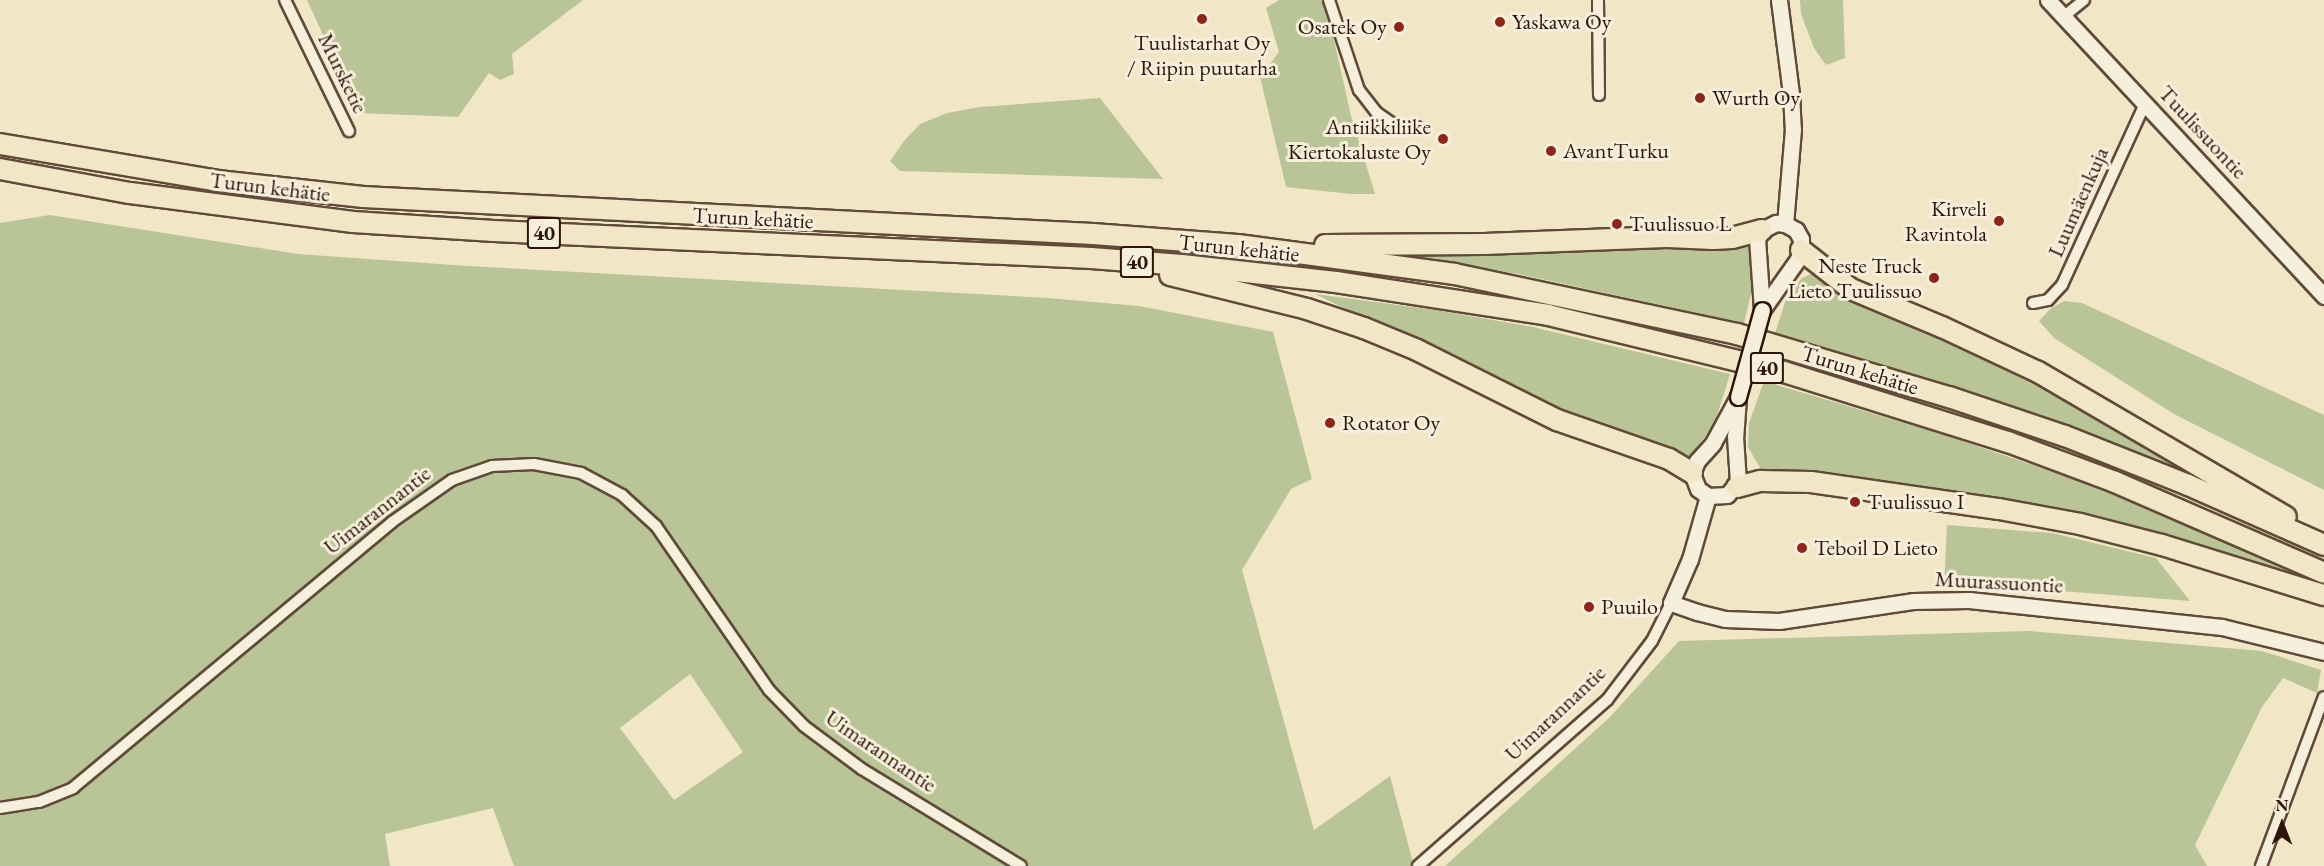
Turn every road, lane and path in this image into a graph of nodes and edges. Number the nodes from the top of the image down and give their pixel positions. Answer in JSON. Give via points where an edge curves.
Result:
{"nodes":[{"id":1,"x":285,"y":0,"type":"edge"},
{"id":2,"x":1329,"y":0,"type":"edge"},
{"id":3,"x":1598,"y":0,"type":"edge"},
{"id":4,"x":1779,"y":0,"type":"edge"},
{"id":5,"x":2048,"y":0,"type":"edge"},
{"id":6,"x":2084,"y":0,"type":"edge"},
{"id":7,"x":2064,"y":17,"type":"junction"},
{"id":8,"x":1599,"y":95,"type":"dead end"},
{"id":9,"x":2145,"y":104,"type":"junction"},
{"id":10,"x":1417,"y":127,"type":"dead end"},
{"id":11,"x":349,"y":131,"type":"dead end"},
{"id":12,"x":0,"y":144,"type":"edge"},
{"id":13,"x":0,"y":169,"type":"edge"},
{"id":14,"x":1785,"y":224,"type":"junction"},
{"id":15,"x":1762,"y":230,"type":"junction"},
{"id":16,"x":1238,"y":245,"type":"junction"},
{"id":17,"x":1801,"y":250,"type":"junction"},
{"id":18,"x":1091,"y":258,"type":"junction"},
{"id":19,"x":2324,"y":296,"type":"edge"},
{"id":20,"x":2033,"y":303,"type":"dead end"},
{"id":21,"x":1762,"y":310,"type":"junction"},
{"id":22,"x":1738,"y":397,"type":"junction"},
{"id":23,"x":1692,"y":473,"type":"junction"},
{"id":24,"x":1737,"y":487,"type":"junction"},
{"id":25,"x":1708,"y":496,"type":"junction"},
{"id":26,"x":2324,"y":540,"type":"edge"},
{"id":27,"x":2324,"y":545,"type":"edge"},
{"id":28,"x":2324,"y":573,"type":"edge"},
{"id":29,"x":2324,"y":595,"type":"edge"},
{"id":30,"x":1671,"y":603,"type":"junction"},
{"id":31,"x":2324,"y":652,"type":"edge"},
{"id":32,"x":2324,"y":696,"type":"edge"},
{"id":33,"x":0,"y":808,"type":"edge"},
{"id":34,"x":1021,"y":866,"type":"edge"},
{"id":35,"x":1418,"y":866,"type":"edge"},
{"id":36,"x":2261,"y":866,"type":"edge"}],
"edges":[{"from":1,"to":11,"type":"street","name":"Mursketie"},
{"from":2,"to":10,"type":"street","via":[[1359,90],[1376,112],[1396,126]]},
{"from":3,"to":8,"type":"street"},
{"from":4,"to":14,"type":"street","via":[[1793,129]]},
{"from":5,"to":7,"type":"street","name":"Tuulissuontie"},
{"from":6,"to":7,"type":"street"},
{"from":7,"to":9,"type":"street","name":"Tuulissuontie"},
{"from":9,"to":19,"type":"street","name":"Tuulissuontie"},
{"from":9,"to":20,"type":"street","name":"Luumäenkuja","via":[[2062,285],[2048,300]]},
{"from":12,"to":16,"type":"highway","name":"Turun kehätie","number":"40","via":[[218,181],[363,197],[1093,234]]},
{"from":13,"to":18,"type":"highway","name":"Turun kehätie","number":"40","via":[[130,193],[353,222]]},
{"from":14,"to":15,"type":"street","via":[[1776,223]]},
{"from":14,"to":17,"type":"street","via":[[1796,230]]},
{"from":15,"to":16,"type":"highway","via":[[1714,239]]},
{"from":15,"to":21,"type":"street","via":[[1756,244]]},
{"from":16,"to":27,"type":"highway","name":"Turun kehätie","number":"40","via":[[1371,261],[1517,286],[1666,317],[1810,354],[2064,436]]},
{"from":17,"to":21,"type":"street"},
{"from":17,"to":26,"type":"highway","via":[[1851,289],[2038,372]]},
{"from":18,"to":23,"type":"highway","via":[[1223,287],[1365,328],[1557,420],[1669,459]]},
{"from":18,"to":28,"type":"highway","name":"Turun kehätie","number":"40","via":[[1426,295],[1548,315],[1660,340],[1805,379],[2008,442],[2115,482]]},
{"from":21,"to":22,"type":"street","bridge":true},
{"from":22,"to":23,"type":"street"},
{"from":22,"to":24,"type":"street"},
{"from":23,"to":25,"type":"street","via":[[1698,489]]},
{"from":24,"to":25,"type":"street","via":[[1727,495]]},
{"from":24,"to":29,"type":"highway","via":[[1760,481],[1811,482],[2010,511],[2162,545]]},
{"from":25,"to":30,"type":"street","name":"Uimarannantie","via":[[1690,559]]},
{"from":30,"to":31,"type":"street","name":"Muurassuontie","via":[[1725,619],[1779,621],[1913,601],[2007,602],[2222,627]]},
{"from":30,"to":35,"type":"street","name":"Uimarannantie","via":[[1652,641],[1607,700]]},
{"from":32,"to":36,"type":"street"},
{"from":33,"to":34,"type":"street","name":"Uimarannantie","via":[[39,802],[73,788],[392,522],[452,480],[492,466],[534,464],[581,473],[622,495],[656,526],[769,690],[804,726],[862,769]]}]}
